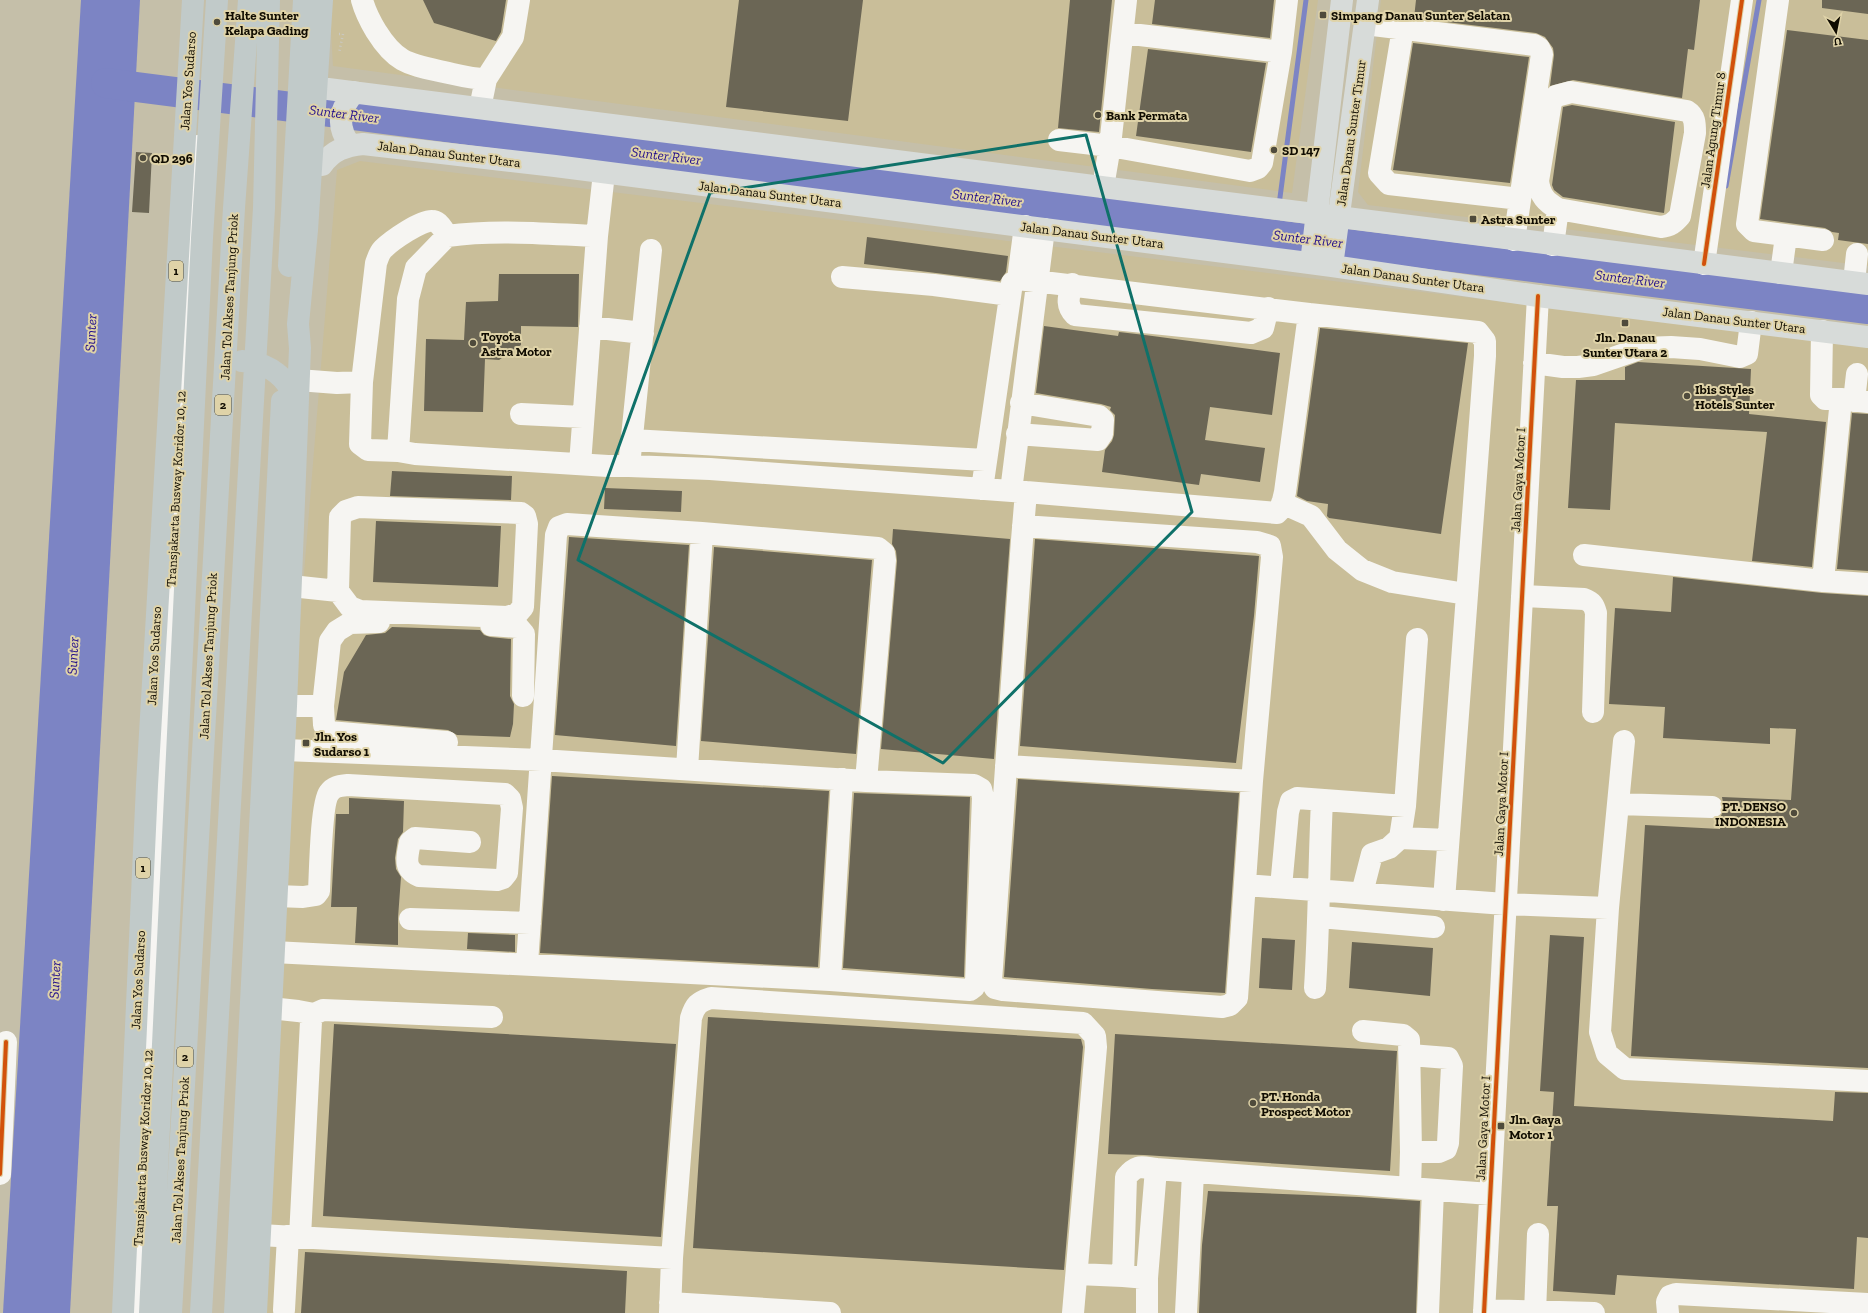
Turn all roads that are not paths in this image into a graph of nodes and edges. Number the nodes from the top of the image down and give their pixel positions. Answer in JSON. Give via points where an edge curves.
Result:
{"nodes":[{"id":1,"x":193,"y":0,"type":"edge"},
{"id":2,"x":207,"y":0,"type":"edge"},
{"id":3,"x":217,"y":0,"type":"edge"},
{"id":4,"x":249,"y":0,"type":"edge"},
{"id":5,"x":269,"y":0,"type":"edge"},
{"id":6,"x":304,"y":0,"type":"edge"},
{"id":7,"x":317,"y":0,"type":"edge"},
{"id":8,"x":322,"y":0,"type":"edge"},
{"id":9,"x":362,"y":0,"type":"edge"},
{"id":10,"x":519,"y":0,"type":"edge"},
{"id":11,"x":1126,"y":0,"type":"edge"},
{"id":12,"x":1288,"y":0,"type":"edge"},
{"id":13,"x":1342,"y":0,"type":"edge"},
{"id":14,"x":1368,"y":0,"type":"edge"},
{"id":15,"x":1742,"y":0,"type":"edge"},
{"id":16,"x":1778,"y":0,"type":"edge"},
{"id":17,"x":1365,"y":24,"type":"junction"},
{"id":18,"x":1403,"y":28,"type":"junction"},
{"id":19,"x":1123,"y":33,"type":"junction"},
{"id":20,"x":1281,"y":52,"type":"junction"},
{"id":21,"x":486,"y":79,"type":"junction"},
{"id":22,"x":194,"y":87,"type":"junction"},
{"id":23,"x":330,"y":104,"type":"junction"},
{"id":24,"x":480,"y":108,"type":"junction"},
{"id":25,"x":192,"y":118,"type":"junction"},
{"id":26,"x":1695,"y":133,"type":"junction"},
{"id":27,"x":1722,"y":135,"type":"junction"},
{"id":28,"x":1059,"y":140,"type":"dead end"},
{"id":29,"x":350,"y":146,"type":"junction"},
{"id":30,"x":1110,"y":146,"type":"junction"},
{"id":31,"x":322,"y":165,"type":"junction"},
{"id":32,"x":604,"y":172,"type":"junction"},
{"id":33,"x":1103,"y":187,"type":"junction"},
{"id":34,"x":1520,"y":199,"type":"junction"},
{"id":35,"x":1558,"y":209,"type":"junction"},
{"id":36,"x":180,"y":215,"type":"junction"},
{"id":37,"x":1315,"y":221,"type":"junction"},
{"id":38,"x":1338,"y":223,"type":"junction"},
{"id":39,"x":1034,"y":228,"type":"junction"},
{"id":40,"x":307,"y":230,"type":"junction"},
{"id":41,"x":447,"y":236,"type":"junction"},
{"id":42,"x":597,"y":236,"type":"junction"},
{"id":43,"x":1786,"y":236,"type":"junction"},
{"id":44,"x":1514,"y":240,"type":"junction"},
{"id":45,"x":1823,"y":240,"type":"dead end"},
{"id":46,"x":189,"y":244,"type":"junction"},
{"id":47,"x":1553,"y":245,"type":"junction"},
{"id":48,"x":651,"y":250,"type":"dead end"},
{"id":49,"x":1857,"y":254,"type":"dead end"},
{"id":50,"x":1311,"y":257,"type":"junction"},
{"id":51,"x":1333,"y":260,"type":"junction"},
{"id":52,"x":1711,"y":265,"type":"junction"},
{"id":53,"x":1781,"y":273,"type":"junction"},
{"id":54,"x":842,"y":276,"type":"dead end"},
{"id":55,"x":1861,"y":283,"type":"edge"},
{"id":56,"x":1072,"y":284,"type":"junction"},
{"id":57,"x":1021,"y":285,"type":"junction"},
{"id":58,"x":1538,"y":296,"type":"junction"},
{"id":59,"x":1268,"y":308,"type":"junction"},
{"id":60,"x":1309,"y":314,"type":"junction"},
{"id":61,"x":1751,"y":322,"type":"junction"},
{"id":62,"x":590,"y":327,"type":"junction"},
{"id":63,"x":1822,"y":331,"type":"junction"},
{"id":64,"x":643,"y":333,"type":"junction"},
{"id":65,"x":1868,"y":337,"type":"edge"},
{"id":66,"x":300,"y":348,"type":"junction"},
{"id":67,"x":1534,"y":363,"type":"junction"},
{"id":68,"x":1857,"y":374,"type":"dead end"},
{"id":69,"x":298,"y":380,"type":"junction"},
{"id":70,"x":362,"y":382,"type":"junction"},
{"id":71,"x":182,"y":386,"type":"junction"},
{"id":72,"x":1855,"y":401,"type":"edge"},
{"id":73,"x":1021,"y":403,"type":"junction"},
{"id":74,"x":297,"y":409,"type":"junction"},
{"id":75,"x":521,"y":414,"type":"dead end"},
{"id":76,"x":583,"y":416,"type":"junction"},
{"id":77,"x":167,"y":422,"type":"junction"},
{"id":78,"x":1017,"y":434,"type":"junction"},
{"id":79,"x":632,"y":440,"type":"junction"},
{"id":80,"x":398,"y":451,"type":"junction"},
{"id":81,"x":985,"y":460,"type":"junction"},
{"id":82,"x":580,"y":464,"type":"junction"},
{"id":83,"x":629,"y":466,"type":"junction"},
{"id":84,"x":982,"y":489,"type":"junction"},
{"id":85,"x":1019,"y":492,"type":"junction"},
{"id":86,"x":1282,"y":503,"type":"junction"},
{"id":87,"x":1023,"y":526,"type":"junction"},
{"id":88,"x":702,"y":533,"type":"junction"},
{"id":89,"x":1584,"y":555,"type":"dead end"},
{"id":90,"x":1823,"y":581,"type":"junction"},
{"id":91,"x":1868,"y":584,"type":"edge"},
{"id":92,"x":291,"y":586,"type":"junction"},
{"id":93,"x":338,"y":591,"type":"junction"},
{"id":94,"x":1466,"y":594,"type":"junction"},
{"id":95,"x":1522,"y":596,"type":"junction"},
{"id":96,"x":1417,"y":639,"type":"dead end"},
{"id":97,"x":524,"y":696,"type":"dead end"},
{"id":98,"x":286,"y":706,"type":"junction"},
{"id":99,"x":323,"y":706,"type":"junction"},
{"id":100,"x":1593,"y":712,"type":"dead end"},
{"id":101,"x":1624,"y":741,"type":"dead end"},
{"id":102,"x":455,"y":743,"type":"dead end"},
{"id":103,"x":284,"y":750,"type":"junction"},
{"id":104,"x":541,"y":760,"type":"junction"},
{"id":105,"x":1006,"y":766,"type":"junction"},
{"id":106,"x":687,"y":769,"type":"junction"},
{"id":107,"x":842,"y":779,"type":"junction"},
{"id":108,"x":866,"y":781,"type":"junction"},
{"id":109,"x":1252,"y":781,"type":"junction"},
{"id":110,"x":1322,"y":800,"type":"junction"},
{"id":111,"x":1618,"y":804,"type":"junction"},
{"id":112,"x":1405,"y":806,"type":"junction"},
{"id":113,"x":1712,"y":807,"type":"dead end"},
{"id":114,"x":1400,"y":838,"type":"junction"},
{"id":115,"x":1448,"y":840,"type":"junction"},
{"id":116,"x":470,"y":842,"type":"dead end"},
{"id":117,"x":1245,"y":885,"type":"junction"},
{"id":118,"x":1281,"y":887,"type":"junction"},
{"id":119,"x":1318,"y":890,"type":"junction"},
{"id":120,"x":1362,"y":893,"type":"junction"},
{"id":121,"x":276,"y":896,"type":"junction"},
{"id":122,"x":1444,"y":900,"type":"junction"},
{"id":123,"x":1506,"y":904,"type":"junction"},
{"id":124,"x":1608,"y":908,"type":"junction"},
{"id":125,"x":1320,"y":917,"type":"junction"},
{"id":126,"x":410,"y":919,"type":"dead end"},
{"id":127,"x":530,"y":923,"type":"junction"},
{"id":128,"x":1434,"y":927,"type":"dead end"},
{"id":129,"x":273,"y":952,"type":"junction"},
{"id":130,"x":527,"y":964,"type":"junction"},
{"id":131,"x":830,"y":980,"type":"junction"},
{"id":132,"x":1315,"y":988,"type":"dead end"},
{"id":133,"x":270,"y":1008,"type":"junction"},
{"id":134,"x":314,"y":1014,"type":"junction"},
{"id":135,"x":492,"y":1017,"type":"dead end"},
{"id":136,"x":1363,"y":1031,"type":"dead end"},
{"id":137,"x":1410,"y":1055,"type":"junction"},
{"id":138,"x":3,"y":1056,"type":"edge"},
{"id":139,"x":1868,"y":1081,"type":"edge"},
{"id":140,"x":1411,"y":1152,"type":"junction"},
{"id":141,"x":0,"y":1166,"type":"edge"},
{"id":142,"x":1156,"y":1169,"type":"junction"},
{"id":143,"x":1193,"y":1173,"type":"junction"},
{"id":144,"x":0,"y":1174,"type":"edge"},
{"id":145,"x":1410,"y":1188,"type":"junction"},
{"id":146,"x":1434,"y":1190,"type":"junction"},
{"id":147,"x":1490,"y":1194,"type":"junction"},
{"id":148,"x":1538,"y":1234,"type":"dead end"},
{"id":149,"x":260,"y":1235,"type":"junction"},
{"id":150,"x":294,"y":1236,"type":"junction"},
{"id":151,"x":672,"y":1258,"type":"junction"},
{"id":152,"x":1077,"y":1274,"type":"junction"},
{"id":153,"x":1123,"y":1276,"type":"junction"},
{"id":154,"x":1147,"y":1278,"type":"junction"},
{"id":155,"x":1868,"y":1304,"type":"edge"},
{"id":156,"x":1746,"y":1305,"type":"edge"},
{"id":157,"x":670,"y":1308,"type":"edge"},
{"id":158,"x":284,"y":1310,"type":"dead end"},
{"id":159,"x":1484,"y":1312,"type":"edge"},
{"id":160,"x":1535,"y":1312,"type":"edge"},
{"id":161,"x":123,"y":1313,"type":"edge"},
{"id":162,"x":134,"y":1313,"type":"edge"},
{"id":163,"x":150,"y":1313,"type":"edge"},
{"id":164,"x":171,"y":1313,"type":"edge"},
{"id":165,"x":201,"y":1313,"type":"edge"},
{"id":166,"x":235,"y":1313,"type":"edge"},
{"id":167,"x":256,"y":1313,"type":"edge"},
{"id":168,"x":830,"y":1313,"type":"edge"},
{"id":169,"x":1073,"y":1313,"type":"edge"},
{"id":170,"x":1147,"y":1313,"type":"edge"},
{"id":171,"x":1186,"y":1313,"type":"edge"},
{"id":172,"x":1428,"y":1313,"type":"edge"},
{"id":173,"x":1594,"y":1313,"type":"edge"},
{"id":174,"x":1668,"y":1313,"type":"edge"}],
"edges":[{"from":1,"to":22,"type":"highway","name":"Jalan Yos Sudarso","number":"1"},
{"from":2,"to":22,"type":"street"},
{"from":3,"to":163,"type":"highway","via":[[202,238]]},
{"from":4,"to":164,"type":"highway","name":"Jalan Tol Akses Tanjung Priok","number":"2","via":[[234,208]]},
{"from":5,"to":165,"type":"highway","via":[[263,216]]},
{"from":6,"to":166,"type":"highway"},
{"from":7,"to":23,"type":"street","via":[[316,44]]},
{"from":8,"to":23,"type":"highway"},
{"from":9,"to":21,"type":"street","via":[[365,11],[391,53],[418,66],[475,79]]},
{"from":10,"to":21,"type":"street","via":[[512,37]]},
{"from":11,"to":19,"type":"street"},
{"from":12,"to":20,"type":"street"},
{"from":13,"to":37,"type":"main road","name":"Jalan Danau Sunter Timur"},
{"from":14,"to":17,"type":"main road","name":"Jalan Danau Sunter Timur"},
{"from":15,"to":27,"type":"street","name":"Jalan Agung Timur 8"},
{"from":16,"to":43,"type":"street","via":[[1747,224],[1754,232]]},
{"from":17,"to":18,"type":"street"},
{"from":17,"to":38,"type":"main road","name":"Jalan Danau Sunter Timur"},
{"from":18,"to":34,"type":"street","via":[[1534,45],[1539,48],[1542,54]]},
{"from":18,"to":34,"type":"street","via":[[1379,174],[1389,184]]},
{"from":19,"to":20,"type":"street"},
{"from":19,"to":30,"type":"street"},
{"from":20,"to":30,"type":"street","via":[[1262,162],[1258,168],[1250,171]]},
{"from":21,"to":24,"type":"street"},
{"from":22,"to":25,"type":"highway","name":"Jalan Yos Sudarso","number":"1"},
{"from":23,"to":24,"type":"main road"},
{"from":23,"to":29,"type":"main road"},
{"from":23,"to":31,"type":"highway"},
{"from":23,"to":40,"type":"highway"},
{"from":24,"to":33,"type":"main road"},
{"from":25,"to":36,"type":"highway","name":"Jalan Yos Sudarso","number":"1"},
{"from":25,"to":46,"type":"street","name":"Transjakarta Busway Koridor 10, 12"},
{"from":26,"to":27,"type":"street"},
{"from":26,"to":35,"type":"street","via":[[1680,216],[1669,226],[1661,227]]},
{"from":26,"to":35,"type":"street","via":[[1695,121],[1692,114],[1686,111],[1570,92],[1556,96],[1551,102],[1538,181],[1544,200]]},
{"from":27,"to":52,"type":"street","name":"Jalan Agung Timur 8"},
{"from":28,"to":30,"type":"street"},
{"from":29,"to":31,"type":"main road","name":"Jalan Danau Sunter Utara","via":[[336,151]]},
{"from":29,"to":32,"type":"main road","name":"Jalan Danau Sunter Utara","via":[[363,144]]},
{"from":30,"to":33,"type":"street"},
{"from":31,"to":66,"type":"highway","via":[[306,324]]},
{"from":32,"to":39,"type":"main road","name":"Jalan Danau Sunter Utara"},
{"from":32,"to":42,"type":"street"},
{"from":33,"to":37,"type":"main road","via":[[1278,209]]},
{"from":34,"to":44,"type":"street"},
{"from":35,"to":47,"type":"street"},
{"from":36,"to":46,"type":"highway"},
{"from":36,"to":77,"type":"highway","name":"Jalan Yos Sudarso","number":"1"},
{"from":37,"to":38,"type":"main road"},
{"from":37,"to":50,"type":"main road","name":"Jalan Danau Sunter Timur"},
{"from":38,"to":44,"type":"main road"},
{"from":38,"to":51,"type":"main road","name":"Jalan Danau Sunter Timur"},
{"from":39,"to":50,"type":"main road","name":"Jalan Danau Sunter Utara"},
{"from":39,"to":57,"type":"street"},
{"from":40,"to":46,"type":"highway","via":[[295,255],[287,264],[276,270],[250,275],[224,271],[212,266]]},
{"from":40,"to":66,"type":"highway","via":[[298,324]]},
{"from":41,"to":42,"type":"street","via":[[496,232]]},
{"from":41,"to":70,"type":"street","via":[[435,221],[427,221],[392,240],[382,250],[374,274]]},
{"from":41,"to":80,"type":"street","via":[[416,268],[408,299]]},
{"from":42,"to":62,"type":"street"},
{"from":43,"to":45,"type":"street"},
{"from":43,"to":53,"type":"street"},
{"from":44,"to":47,"type":"main road"},
{"from":46,"to":71,"type":"street","name":"Transjakarta Busway Koridor 10, 12"},
{"from":47,"to":52,"type":"main road"},
{"from":48,"to":64,"type":"street"},
{"from":49,"to":55,"type":"street"},
{"from":50,"to":51,"type":"main road","name":"Jalan Danau Sunter Utara"},
{"from":51,"to":58,"type":"main road","name":"Jalan Danau Sunter Utara"},
{"from":52,"to":53,"type":"main road"},
{"from":53,"to":55,"type":"main road"},
{"from":54,"to":57,"type":"street","via":[[934,285]]},
{"from":56,"to":57,"type":"street"},
{"from":56,"to":59,"type":"street"},
{"from":56,"to":59,"type":"street","via":[[1068,302],[1070,310],[1075,315],[1251,333],[1263,328]]},
{"from":57,"to":73,"type":"street"},
{"from":57,"to":81,"type":"street"},
{"from":58,"to":61,"type":"main road","name":"Jalan Danau Sunter Utara"},
{"from":58,"to":67,"type":"street","name":"Jalan Gaya Motor I"},
{"from":59,"to":60,"type":"street"},
{"from":60,"to":86,"type":"street"},
{"from":60,"to":94,"type":"street","via":[[1478,332],[1486,341]]},
{"from":61,"to":63,"type":"main road","name":"Jalan Danau Sunter Utara"},
{"from":61,"to":67,"type":"street","via":[[1747,354],[1740,357],[1671,346],[1642,348],[1578,367]]},
{"from":62,"to":64,"type":"street"},
{"from":62,"to":76,"type":"street"},
{"from":63,"to":65,"type":"main road","name":"Jalan Danau Sunter Utara"},
{"from":63,"to":72,"type":"street","via":[[1821,395],[1825,398]]},
{"from":64,"to":79,"type":"street"},
{"from":66,"to":69,"type":"highway"},
{"from":67,"to":95,"type":"street","name":"Jalan Gaya Motor I"},
{"from":68,"to":72,"type":"street"},
{"from":69,"to":70,"type":"street"},
{"from":69,"to":74,"type":"highway"},
{"from":70,"to":80,"type":"street","via":[[360,444],[368,450]]},
{"from":71,"to":74,"type":"highway","via":[[209,366],[235,360],[248,361],[261,364],[283,378],[294,395]]},
{"from":71,"to":77,"type":"highway","via":[[172,401]]},
{"from":71,"to":162,"type":"street","name":"Transjakarta Busway Koridor 10, 12"},
{"from":72,"to":90,"type":"street"},
{"from":73,"to":78,"type":"street"},
{"from":73,"to":78,"type":"street","via":[[1099,416],[1103,420],[1102,434],[1098,440]]},
{"from":74,"to":92,"type":"highway"},
{"from":75,"to":76,"type":"street"},
{"from":76,"to":82,"type":"street"},
{"from":77,"to":161,"type":"highway","name":"Jalan Yos Sudarso","number":"1","via":[[146,793]]},
{"from":78,"to":85,"type":"street"},
{"from":79,"to":81,"type":"street"},
{"from":79,"to":83,"type":"street"},
{"from":80,"to":82,"type":"street"},
{"from":81,"to":84,"type":"street"},
{"from":82,"to":83,"type":"street"},
{"from":83,"to":84,"type":"street","via":[[710,469]]},
{"from":84,"to":85,"type":"street"},
{"from":85,"to":86,"type":"street","via":[[1272,514],[1281,510]]},
{"from":85,"to":87,"type":"street"},
{"from":86,"to":94,"type":"street","via":[[1311,516],[1338,550],[1362,570],[1392,582]]},
{"from":87,"to":105,"type":"street"},
{"from":87,"to":109,"type":"street","via":[[1257,542],[1270,546],[1272,557]]},
{"from":88,"to":104,"type":"street","via":[[567,524],[559,527],[556,535]]},
{"from":88,"to":106,"type":"street"},
{"from":88,"to":108,"type":"street","via":[[878,548],[884,553],[886,560]]},
{"from":89,"to":90,"type":"street"},
{"from":90,"to":91,"type":"street"},
{"from":92,"to":93,"type":"street"},
{"from":92,"to":98,"type":"highway"},
{"from":93,"to":93,"type":"street","via":[[340,518],[346,511],[358,507],[521,513],[525,516],[527,524],[523,606],[517,614],[507,617],[360,611],[350,607]]},
{"from":94,"to":115,"type":"street"},
{"from":95,"to":100,"type":"street","via":[[1584,599],[1594,606],[1596,613]]},
{"from":95,"to":123,"type":"street","name":"Jalan Gaya Motor I"},
{"from":96,"to":112,"type":"street"},
{"from":97,"to":99,"type":"street","via":[[524,634],[518,627],[390,621],[350,623],[337,631],[330,641]]},
{"from":98,"to":99,"type":"street"},
{"from":98,"to":103,"type":"highway"},
{"from":99,"to":102,"type":"street","via":[[324,725],[329,732]]},
{"from":101,"to":111,"type":"street"},
{"from":103,"to":104,"type":"street"},
{"from":103,"to":121,"type":"highway"},
{"from":104,"to":106,"type":"street"},
{"from":104,"to":127,"type":"street"},
{"from":105,"to":109,"type":"street"},
{"from":105,"to":117,"type":"street","via":[[991,981],[995,988],[1230,1006],[1237,998]]},
{"from":106,"to":107,"type":"street"},
{"from":107,"to":108,"type":"street"},
{"from":107,"to":131,"type":"street"},
{"from":108,"to":131,"type":"street","via":[[974,786],[980,789],[983,797],[976,982],[970,990]]},
{"from":109,"to":117,"type":"street"},
{"from":110,"to":112,"type":"street"},
{"from":110,"to":118,"type":"street","via":[[1297,798],[1291,801]]},
{"from":110,"to":119,"type":"street"},
{"from":111,"to":113,"type":"street"},
{"from":111,"to":124,"type":"street"},
{"from":112,"to":114,"type":"street"},
{"from":114,"to":115,"type":"street"},
{"from":114,"to":120,"type":"street","via":[[1389,848],[1372,854]]},
{"from":115,"to":122,"type":"street"},
{"from":116,"to":121,"type":"street","via":[[415,838],[410,842],[410,872],[418,876],[497,880],[503,878],[507,873],[512,808],[510,799],[505,794],[348,785],[335,787],[328,794],[322,822],[319,891],[316,895],[303,897]]},
{"from":117,"to":118,"type":"street"},
{"from":118,"to":119,"type":"street"},
{"from":119,"to":120,"type":"street"},
{"from":119,"to":125,"type":"street"},
{"from":120,"to":122,"type":"street"},
{"from":121,"to":129,"type":"highway"},
{"from":122,"to":123,"type":"street"},
{"from":123,"to":124,"type":"street"},
{"from":123,"to":147,"type":"street","name":"Jalan Gaya Motor I"},
{"from":124,"to":139,"type":"street","via":[[1600,1032],[1607,1054],[1625,1068]]},
{"from":125,"to":128,"type":"street"},
{"from":125,"to":132,"type":"street"},
{"from":126,"to":127,"type":"street"},
{"from":127,"to":130,"type":"street"},
{"from":129,"to":130,"type":"street"},
{"from":129,"to":133,"type":"highway"},
{"from":130,"to":131,"type":"street"},
{"from":133,"to":134,"type":"street"},
{"from":133,"to":149,"type":"highway"},
{"from":134,"to":135,"type":"street","via":[[323,1010]]},
{"from":134,"to":150,"type":"street","via":[[311,1021]]},
{"from":136,"to":137,"type":"street","via":[[1403,1035],[1409,1040]]},
{"from":137,"to":140,"type":"street"},
{"from":137,"to":140,"type":"street","via":[[1448,1058],[1452,1066],[1446,1149],[1439,1152]]},
{"from":138,"to":141,"type":"street"},
{"from":140,"to":145,"type":"street"},
{"from":141,"to":144,"type":"street"},
{"from":142,"to":143,"type":"street"},
{"from":142,"to":153,"type":"street","via":[[1139,1167],[1133,1169],[1126,1177]]},
{"from":142,"to":154,"type":"street"},
{"from":143,"to":145,"type":"street"},
{"from":143,"to":171,"type":"street"},
{"from":145,"to":146,"type":"street"},
{"from":146,"to":147,"type":"street"},
{"from":146,"to":172,"type":"street"},
{"from":147,"to":159,"type":"street","name":"Jalan Gaya Motor I"},
{"from":148,"to":160,"type":"street"},
{"from":149,"to":150,"type":"street"},
{"from":149,"to":167,"type":"highway"},
{"from":150,"to":151,"type":"street"},
{"from":150,"to":158,"type":"street"},
{"from":151,"to":152,"type":"street","via":[[691,1018],[699,1002],[711,998],[1083,1022],[1095,1036],[1096,1047]]},
{"from":151,"to":157,"type":"street"},
{"from":152,"to":153,"type":"street"},
{"from":152,"to":169,"type":"street"},
{"from":153,"to":154,"type":"street"},
{"from":154,"to":170,"type":"street"},
{"from":155,"to":156,"type":"street"},
{"from":156,"to":174,"type":"street","via":[[1676,1294],[1670,1296],[1667,1302]]},
{"from":157,"to":168,"type":"street"},
{"from":159,"to":160,"type":"street"},
{"from":160,"to":173,"type":"street"}]}
